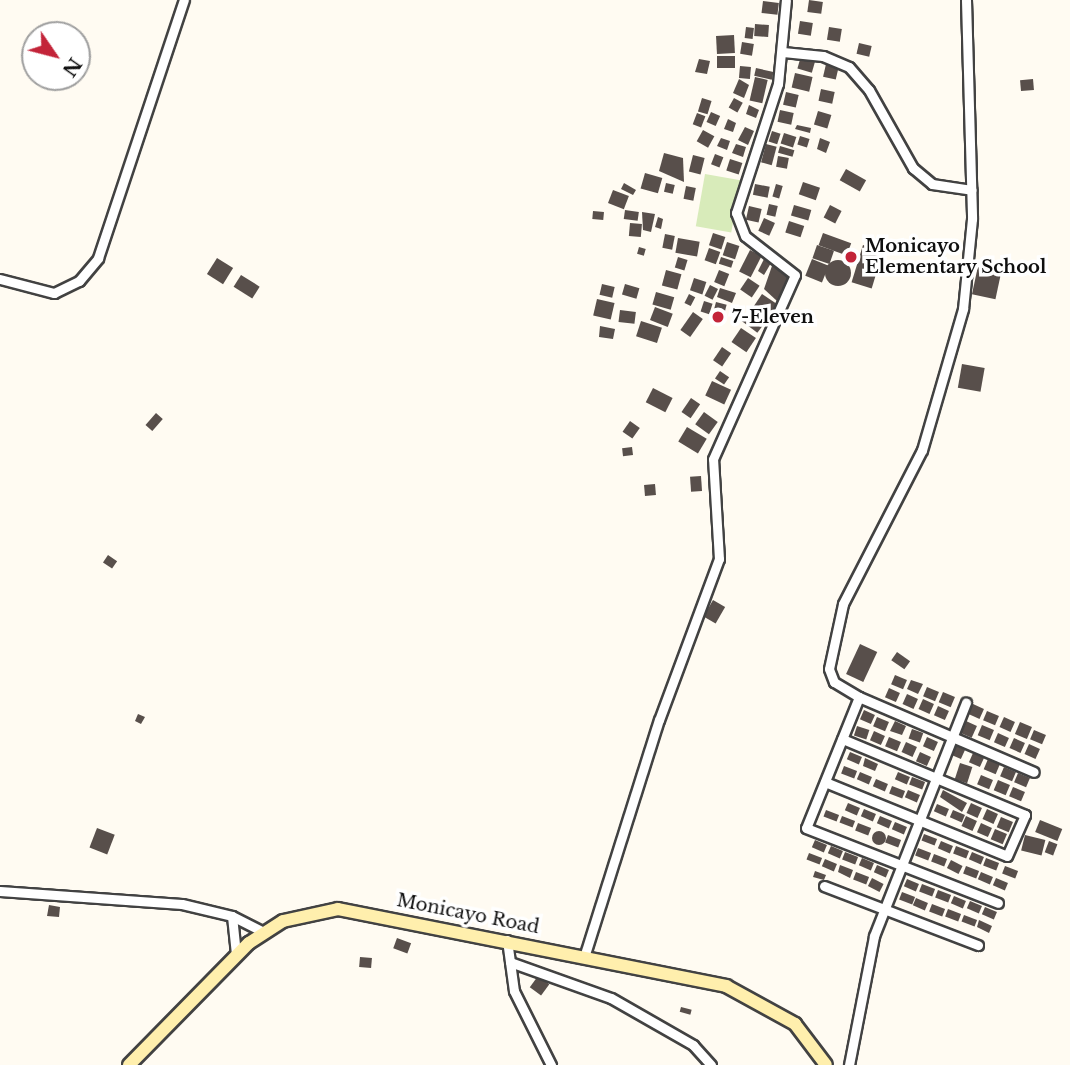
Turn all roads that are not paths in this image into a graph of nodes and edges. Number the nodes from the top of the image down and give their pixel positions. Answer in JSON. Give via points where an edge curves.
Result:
{"nodes":[{"id":1,"x":184,"y":0,"type":"edge"},
{"id":2,"x":786,"y":0,"type":"edge"},
{"id":3,"x":966,"y":0,"type":"edge"},
{"id":4,"x":783,"y":52,"type":"junction"},
{"id":5,"x":972,"y":190,"type":"junction"},
{"id":6,"x":0,"y":279,"type":"edge"},
{"id":7,"x":859,"y":697,"type":"junction"},
{"id":8,"x":966,"y":702,"type":"dead end"},
{"id":9,"x":952,"y":737,"type":"junction"},
{"id":10,"x":842,"y":739,"type":"junction"},
{"id":11,"x":1034,"y":772,"type":"dead end"},
{"id":12,"x":936,"y":778,"type":"junction"},
{"id":13,"x":825,"y":782,"type":"junction"},
{"id":14,"x":919,"y":820,"type":"junction"},
{"id":15,"x":902,"y":865,"type":"junction"},
{"id":16,"x":824,"y":886,"type":"dead end"},
{"id":17,"x":0,"y":891,"type":"edge"},
{"id":18,"x":998,"y":903,"type":"dead end"},
{"id":19,"x":885,"y":909,"type":"junction"},
{"id":20,"x":232,"y":915,"type":"junction"},
{"id":21,"x":264,"y":932,"type":"junction"},
{"id":22,"x":507,"y":939,"type":"junction"},
{"id":23,"x":978,"y":945,"type":"dead end"},
{"id":24,"x":236,"y":954,"type":"junction"},
{"id":25,"x":585,"y":954,"type":"junction"},
{"id":26,"x":510,"y":962,"type":"junction"},
{"id":27,"x":129,"y":1065,"type":"edge"},
{"id":28,"x":551,"y":1065,"type":"edge"},
{"id":29,"x":711,"y":1065,"type":"edge"},
{"id":30,"x":826,"y":1065,"type":"edge"},
{"id":31,"x":849,"y":1065,"type":"edge"}],
"edges":[{"from":1,"to":6,"type":"street","via":[[98,258],[79,281],[54,293]]},
{"from":2,"to":4,"type":"street"},
{"from":3,"to":5,"type":"street"},
{"from":4,"to":5,"type":"street","via":[[823,56],[849,67],[869,90],[903,156],[922,178],[944,189]]},
{"from":4,"to":25,"type":"street","via":[[774,103],[736,213],[745,236],[795,275],[713,459],[719,559],[659,720]]},
{"from":5,"to":7,"type":"street","via":[[963,309],[942,390],[908,482],[838,621],[830,676]]},
{"from":7,"to":9,"type":"street"},
{"from":7,"to":10,"type":"street"},
{"from":8,"to":9,"type":"street"},
{"from":9,"to":11,"type":"street"},
{"from":9,"to":12,"type":"street"},
{"from":10,"to":12,"type":"street"},
{"from":10,"to":13,"type":"street"},
{"from":12,"to":14,"type":"street"},
{"from":12,"to":14,"type":"street","via":[[1024,815],[1007,856]]},
{"from":13,"to":14,"type":"street"},
{"from":13,"to":15,"type":"street","via":[[806,828]]},
{"from":14,"to":15,"type":"street"},
{"from":15,"to":18,"type":"street"},
{"from":15,"to":19,"type":"street"},
{"from":16,"to":19,"type":"street"},
{"from":17,"to":20,"type":"street","via":[[183,904]]},
{"from":19,"to":23,"type":"street"},
{"from":19,"to":31,"type":"street","via":[[864,968]]},
{"from":20,"to":21,"type":"street"},
{"from":20,"to":24,"type":"street"},
{"from":21,"to":22,"type":"main road","name":"Monicayo Road","via":[[302,914],[338,909]]},
{"from":21,"to":24,"type":"main road","name":"Monicayo Road"},
{"from":22,"to":25,"type":"main road","name":"Monicayo Road"},
{"from":22,"to":26,"type":"street"},
{"from":24,"to":27,"type":"main road","name":"Monicayo Road"},
{"from":25,"to":30,"type":"main road","name":"Monicayo Road","via":[[726,986],[766,1003],[794,1024]]},
{"from":26,"to":28,"type":"street","via":[[514,991]]},
{"from":26,"to":29,"type":"street","via":[[611,999],[692,1045]]}]}
